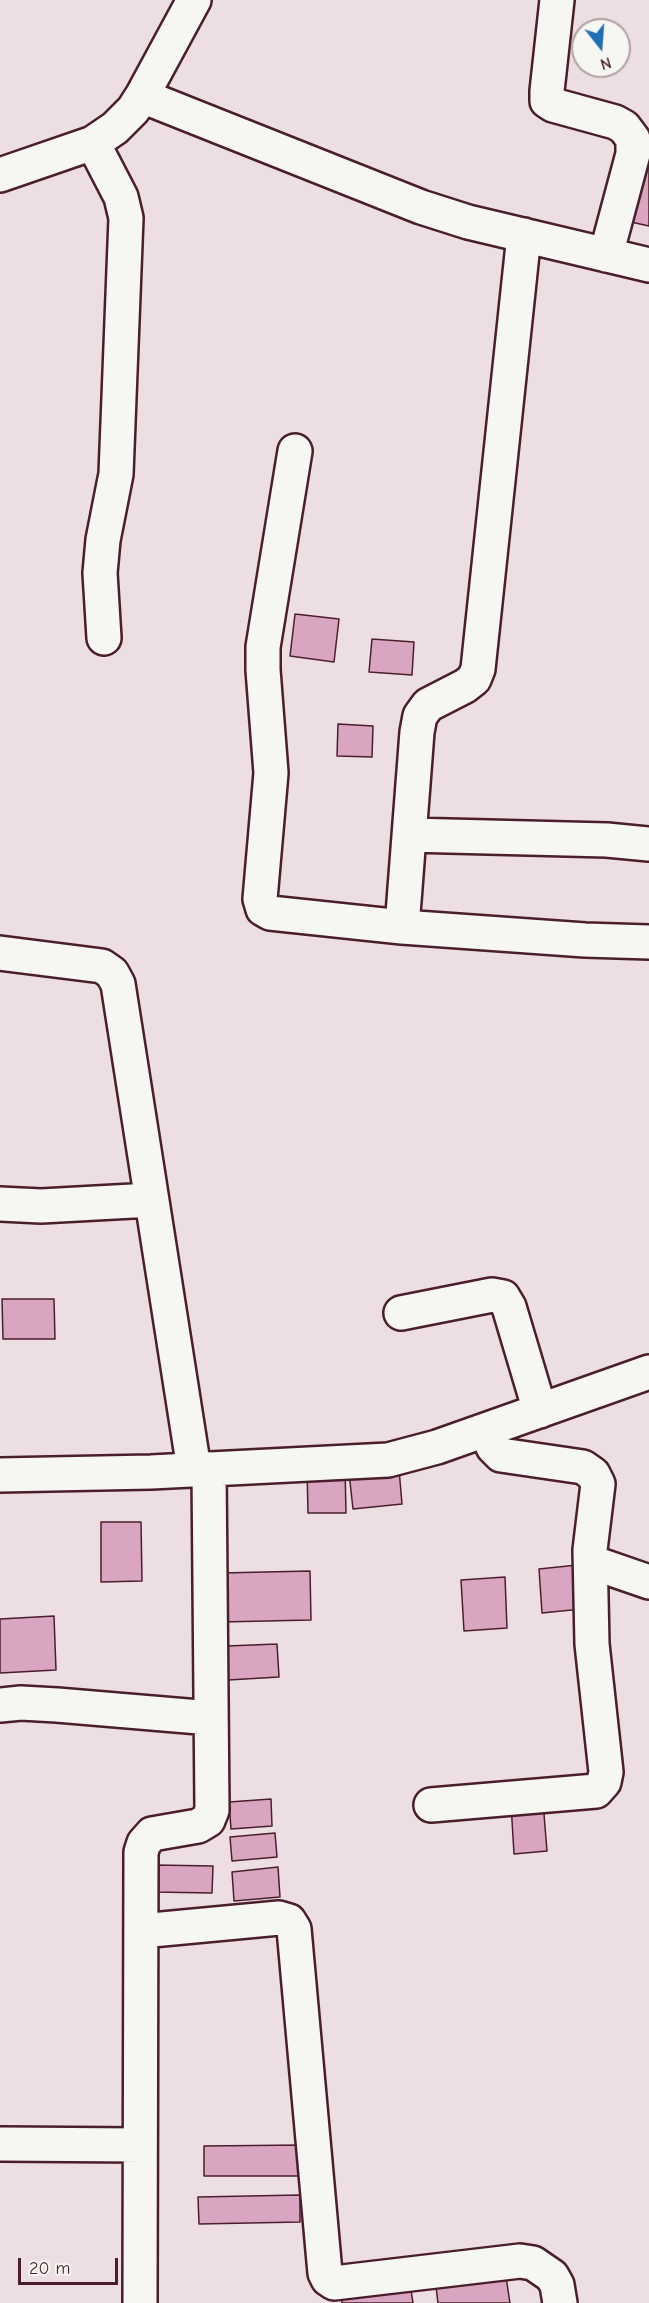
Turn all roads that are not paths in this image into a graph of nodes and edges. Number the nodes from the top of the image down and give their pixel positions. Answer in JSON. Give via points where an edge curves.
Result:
{"nodes":[{"id":1,"x":194,"y":0,"type":"edge"},
{"id":2,"x":557,"y":0,"type":"edge"},
{"id":3,"x":142,"y":96,"type":"junction"},
{"id":4,"x":93,"y":143,"type":"junction"},
{"id":5,"x":641,"y":156,"type":"edge"},
{"id":6,"x":0,"y":175,"type":"edge"},
{"id":7,"x":524,"y":236,"type":"junction"},
{"id":8,"x":606,"y":255,"type":"junction"},
{"id":9,"x":649,"y":265,"type":"edge"},
{"id":10,"x":295,"y":451,"type":"dead end"},
{"id":11,"x":104,"y":638,"type":"dead end"},
{"id":12,"x":409,"y":835,"type":"junction"},
{"id":13,"x":649,"y":844,"type":"edge"},
{"id":14,"x":402,"y":927,"type":"junction"},
{"id":15,"x":649,"y":942,"type":"edge"},
{"id":16,"x":0,"y":953,"type":"edge"},
{"id":17,"x":151,"y":1200,"type":"junction"},
{"id":18,"x":0,"y":1204,"type":"edge"},
{"id":19,"x":401,"y":1313,"type":"dead end"},
{"id":20,"x":649,"y":1372,"type":"edge"},
{"id":21,"x":540,"y":1411,"type":"junction"},
{"id":22,"x":486,"y":1430,"type":"junction"},
{"id":23,"x":202,"y":1469,"type":"junction"},
{"id":24,"x":0,"y":1475,"type":"edge"},
{"id":25,"x":591,"y":1562,"type":"junction"},
{"id":26,"x":649,"y":1582,"type":"edge"},
{"id":27,"x":0,"y":1705,"type":"edge"},
{"id":28,"x":211,"y":1718,"type":"junction"},
{"id":29,"x":431,"y":1805,"type":"dead end"},
{"id":30,"x":141,"y":1931,"type":"junction"},
{"id":31,"x":0,"y":2144,"type":"edge"},
{"id":32,"x":140,"y":2145,"type":"junction"},
{"id":33,"x":140,"y":2303,"type":"edge"},
{"id":34,"x":560,"y":2303,"type":"edge"}],
"edges":[{"from":1,"to":3,"type":"street"},
{"from":2,"to":5,"type":"street","via":[[548,100],[553,105],[624,127]]},
{"from":3,"to":4,"type":"street","via":[[115,128]]},
{"from":3,"to":7,"type":"street","via":[[421,207]]},
{"from":4,"to":6,"type":"street"},
{"from":4,"to":11,"type":"street","via":[[121,197],[126,218],[116,474],[100,573]]},
{"from":5,"to":8,"type":"street"},
{"from":7,"to":8,"type":"street"},
{"from":7,"to":12,"type":"street","via":[[478,669],[474,679],[428,705],[420,716]]},
{"from":8,"to":9,"type":"street"},
{"from":10,"to":14,"type":"street","via":[[263,646],[271,773],[260,899],[263,909],[270,913]]},
{"from":12,"to":13,"type":"street"},
{"from":12,"to":14,"type":"street"},
{"from":14,"to":15,"type":"street"},
{"from":16,"to":17,"type":"street","via":[[102,966],[112,973],[117,984]]},
{"from":17,"to":18,"type":"street","via":[[41,1206]]},
{"from":17,"to":23,"type":"street"},
{"from":19,"to":21,"type":"street","via":[[492,1295],[502,1297],[509,1307]]},
{"from":20,"to":21,"type":"street"},
{"from":21,"to":22,"type":"street"},
{"from":22,"to":23,"type":"street","via":[[388,1460]]},
{"from":22,"to":25,"type":"street","via":[[501,1455],[583,1467],[593,1474],[598,1484]]},
{"from":23,"to":24,"type":"street"},
{"from":23,"to":28,"type":"street"},
{"from":25,"to":26,"type":"street"},
{"from":25,"to":29,"type":"street","via":[[592,1644],[604,1782],[596,1791]]},
{"from":27,"to":28,"type":"street","via":[[57,1705]]},
{"from":28,"to":30,"type":"street","via":[[212,1810],[208,1820],[198,1826],[152,1834],[144,1843]]},
{"from":30,"to":32,"type":"street"},
{"from":30,"to":34,"type":"street","via":[[279,1918],[294,1929],[328,2279],[334,2283],[520,2261],[533,2263],[552,2276]]},
{"from":31,"to":32,"type":"street"},
{"from":32,"to":33,"type":"street"}]}
